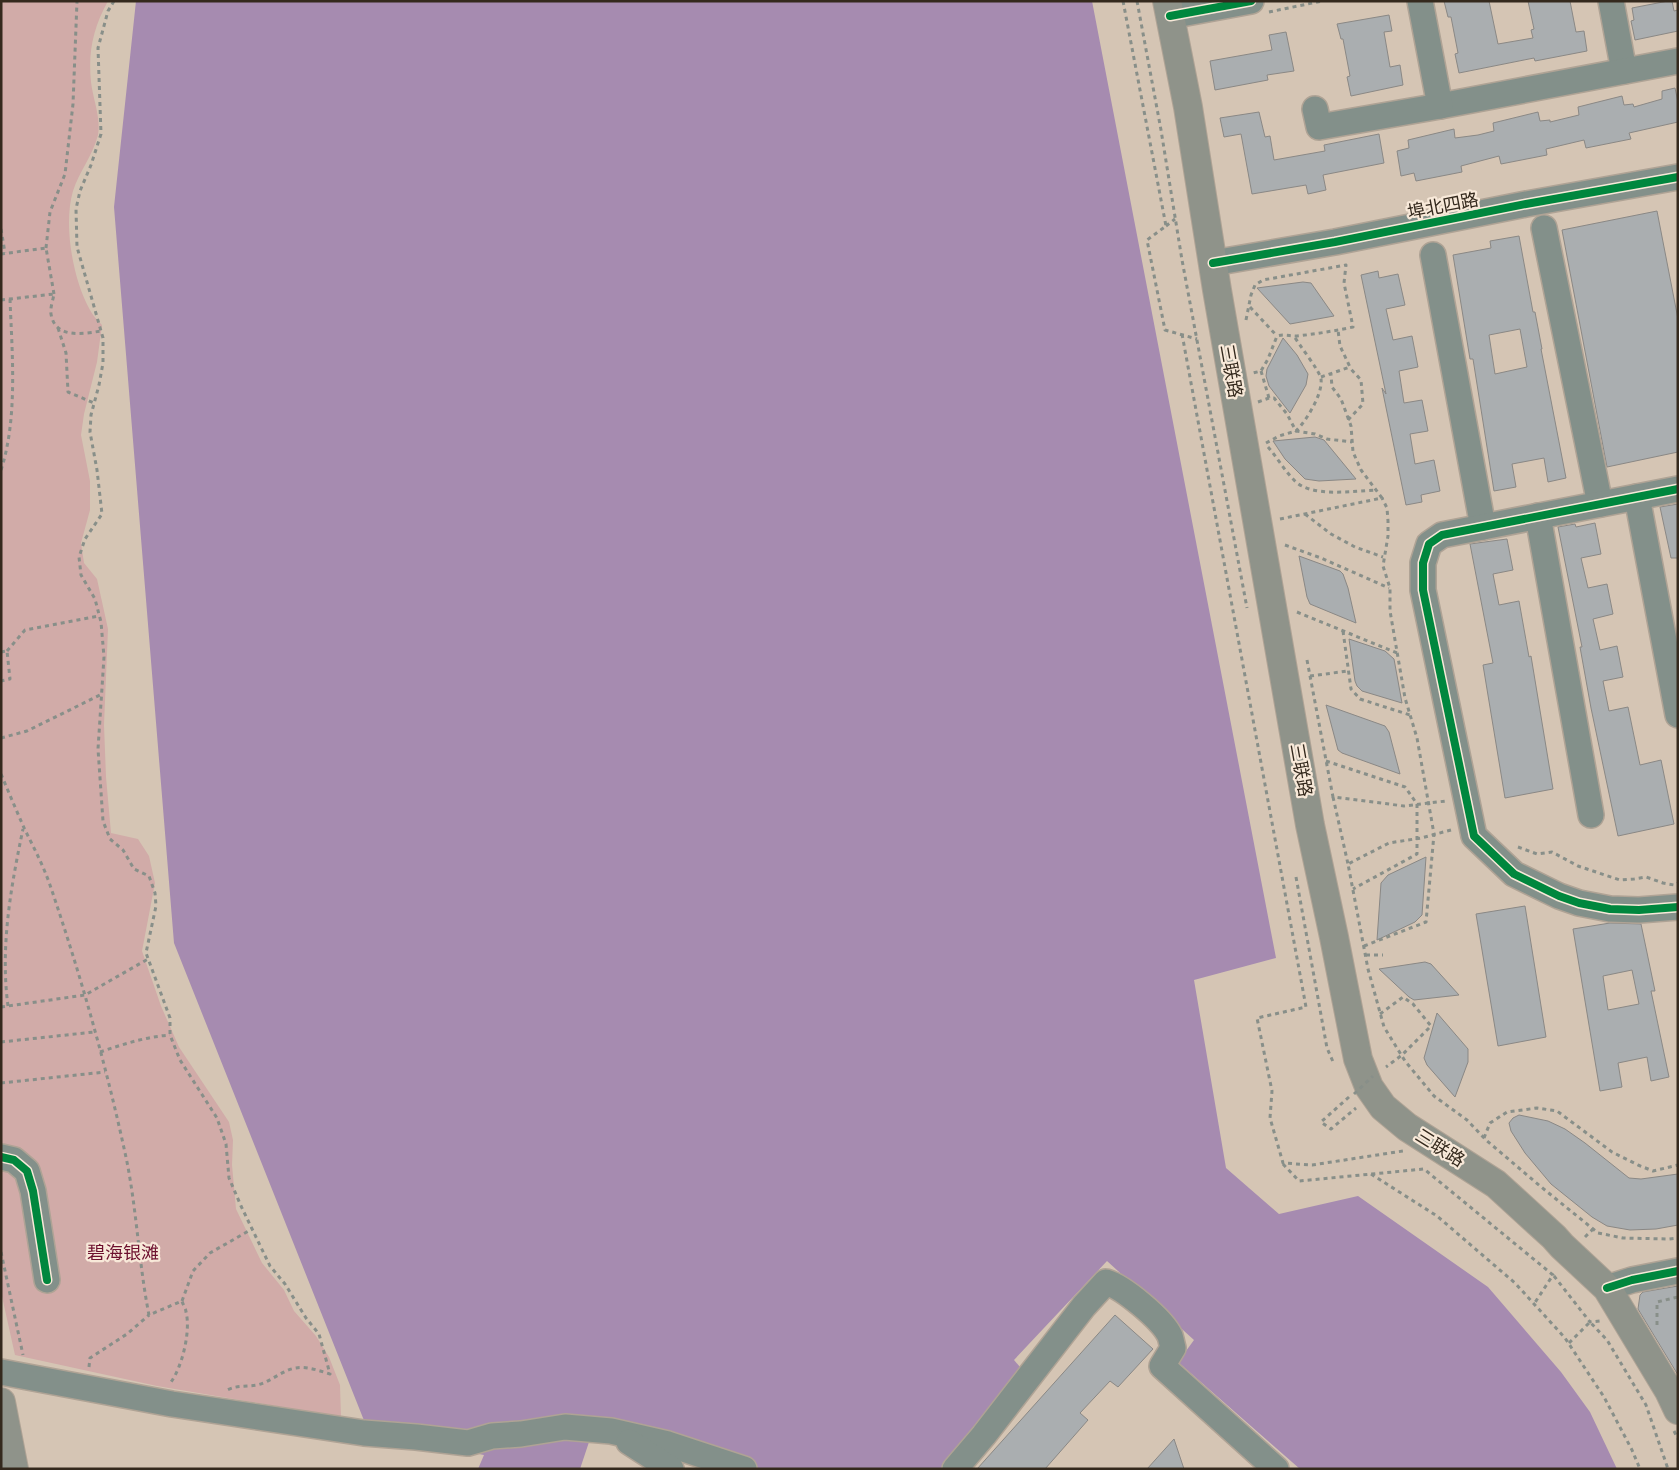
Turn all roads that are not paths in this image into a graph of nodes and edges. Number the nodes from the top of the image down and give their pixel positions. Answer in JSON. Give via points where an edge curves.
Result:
{"nodes":[{"id":1,"x":1420,"y":1,"type":"edge"},
{"id":2,"x":1611,"y":1,"type":"edge"},
{"id":3,"x":1257,"y":7,"type":"edge"},
{"id":4,"x":1168,"y":9,"type":"edge"},
{"id":5,"x":1678,"y":61,"type":"edge"},
{"id":6,"x":1624,"y":71,"type":"junction"},
{"id":7,"x":1440,"y":106,"type":"junction"},
{"id":8,"x":1315,"y":109,"type":"dead end"},
{"id":9,"x":1678,"y":177,"type":"edge"},
{"id":10,"x":1544,"y":228,"type":"dead end"},
{"id":11,"x":1433,"y":255,"type":"dead end"},
{"id":12,"x":1213,"y":263,"type":"junction"},
{"id":13,"x":1678,"y":489,"type":"edge"},
{"id":14,"x":1637,"y":497,"type":"junction"},
{"id":15,"x":1600,"y":504,"type":"junction"},
{"id":16,"x":1538,"y":516,"type":"junction"},
{"id":17,"x":1483,"y":527,"type":"junction"},
{"id":18,"x":1678,"y":716,"type":"edge"},
{"id":19,"x":1591,"y":814,"type":"dead end"},
{"id":20,"x":1678,"y":907,"type":"edge"},
{"id":21,"x":1,"y":1157,"type":"edge"},
{"id":22,"x":1678,"y":1271,"type":"edge"},
{"id":23,"x":47,"y":1280,"type":"dead end"},
{"id":24,"x":1607,"y":1288,"type":"junction"},
{"id":25,"x":1,"y":1372,"type":"edge"},
{"id":26,"x":1,"y":1402,"type":"edge"},
{"id":27,"x":1678,"y":1410,"type":"edge"},
{"id":28,"x":599,"y":1430,"type":"junction"},
{"id":29,"x":14,"y":1469,"type":"edge"},
{"id":30,"x":671,"y":1469,"type":"edge"},
{"id":31,"x":744,"y":1469,"type":"edge"},
{"id":32,"x":954,"y":1469,"type":"edge"},
{"id":33,"x":1276,"y":1469,"type":"edge"}],
"edges":[{"from":1,"to":7,"type":"street"},
{"from":2,"to":6,"type":"street"},
{"from":3,"to":4,"type":"street"},
{"from":4,"to":12,"type":"main road","name":"三联路"},
{"from":5,"to":6,"type":"street"},
{"from":6,"to":7,"type":"street"},
{"from":7,"to":8,"type":"street","via":[[1319,128]]},
{"from":9,"to":12,"type":"street","name":"埠北四路"},
{"from":10,"to":15,"type":"street"},
{"from":11,"to":17,"type":"street"},
{"from":12,"to":24,"type":"main road","name":"三联路","via":[[1309,816],[1358,1059],[1369,1087],[1383,1107],[1407,1127],[1496,1184]]},
{"from":13,"to":14,"type":"street"},
{"from":14,"to":15,"type":"street"},
{"from":14,"to":18,"type":"street"},
{"from":15,"to":16,"type":"street"},
{"from":16,"to":17,"type":"street"},
{"from":16,"to":19,"type":"street"},
{"from":17,"to":20,"type":"street","via":[[1442,535],[1429,544],[1423,563],[1423,590],[1474,836],[1514,874],[1559,896],[1610,909]]},
{"from":21,"to":23,"type":"street","via":[[14,1160],[28,1171]]},
{"from":22,"to":24,"type":"street"},
{"from":24,"to":27,"type":"main road","name":"三联路"},
{"from":25,"to":28,"type":"street","via":[[203,1409],[364,1433],[468,1444],[492,1436],[565,1427]]},
{"from":26,"to":29,"type":"main road"},
{"from":28,"to":30,"type":"street"},
{"from":28,"to":31,"type":"street","via":[[668,1444]]},
{"from":32,"to":33,"type":"street","via":[[1106,1282],[1115,1285],[1149,1311],[1170,1335],[1173,1348],[1162,1366]]}]}
